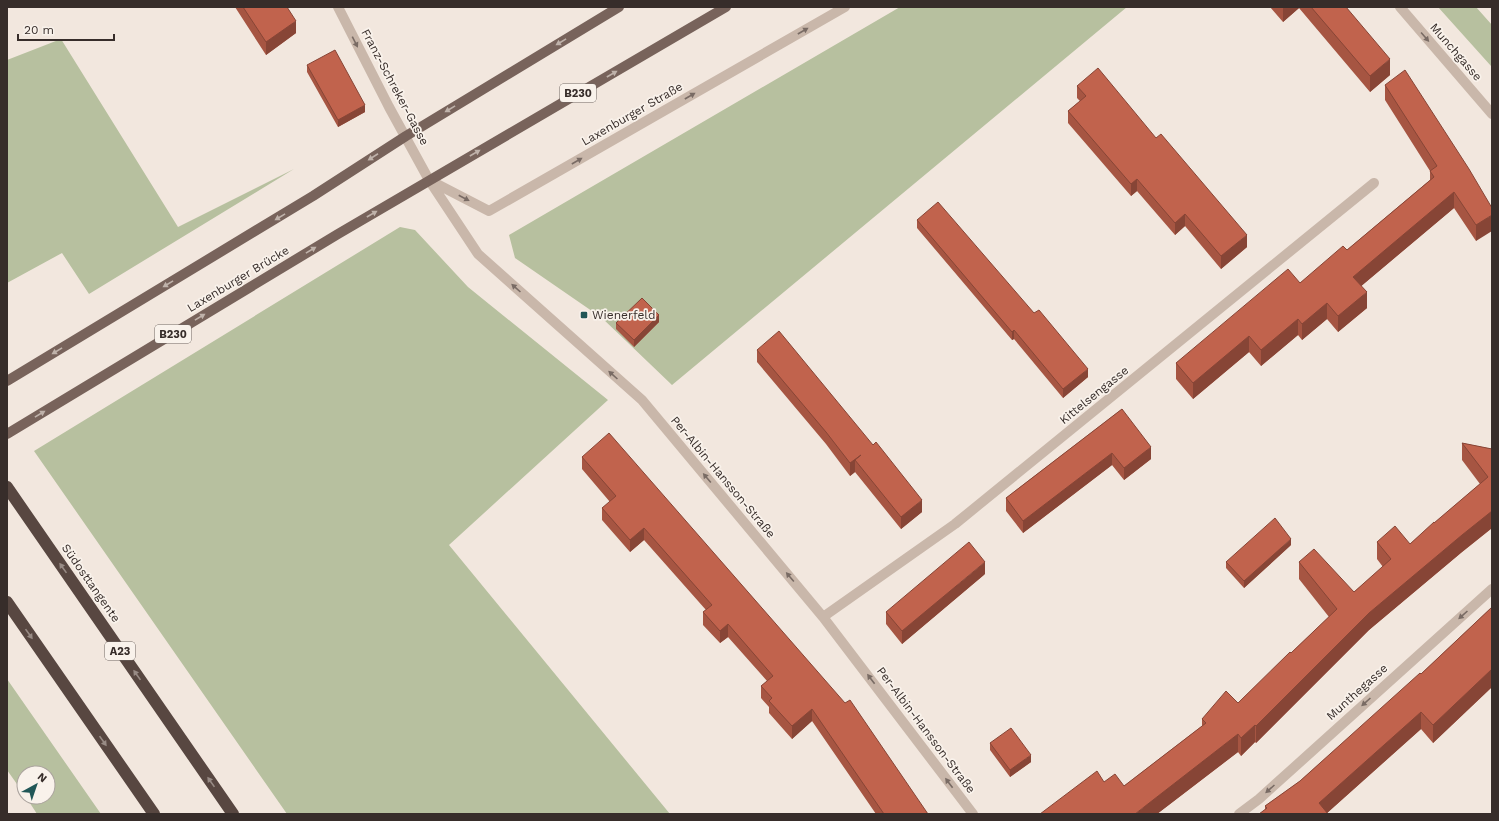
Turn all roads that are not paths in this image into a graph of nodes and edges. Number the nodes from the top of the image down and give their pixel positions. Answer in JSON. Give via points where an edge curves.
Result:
{"nodes":[{"id":1,"x":338,"y":7,"type":"edge"},
{"id":2,"x":619,"y":7,"type":"edge"},
{"id":3,"x":726,"y":7,"type":"edge"},
{"id":4,"x":845,"y":7,"type":"edge"},
{"id":5,"x":1400,"y":7,"type":"edge"},
{"id":6,"x":1492,"y":114,"type":"edge"},
{"id":7,"x":406,"y":136,"type":"junction"},
{"id":8,"x":430,"y":180,"type":"junction"},
{"id":9,"x":1374,"y":183,"type":"dead end"},
{"id":10,"x":7,"y":381,"type":"edge"},
{"id":11,"x":7,"y":434,"type":"edge"},
{"id":12,"x":7,"y":487,"type":"edge"},
{"id":13,"x":1492,"y":590,"type":"edge"},
{"id":14,"x":7,"y":602,"type":"edge"},
{"id":15,"x":824,"y":617,"type":"junction"},
{"id":16,"x":154,"y":814,"type":"edge"},
{"id":17,"x":233,"y":814,"type":"edge"},
{"id":18,"x":973,"y":814,"type":"edge"},
{"id":19,"x":1239,"y":814,"type":"edge"}],
"edges":[{"from":1,"to":7,"type":"street","name":"Franz-Schreker-Gasse","one_way":true},
{"from":2,"to":7,"type":"main road","one_way":true},
{"from":8,"to":3,"type":"main road","number":"B230","one_way":true},
{"from":8,"to":4,"type":"street","name":"Laxenburger Straße","one_way":true,"via":[[489,211]]},
{"from":5,"to":6,"type":"street","name":"Munchgasse","one_way":true},
{"from":7,"to":8,"type":"street","name":"Franz-Schreker-Gasse"},
{"from":7,"to":10,"type":"main road","one_way":true,"via":[[313,196]]},
{"from":11,"to":8,"type":"main road","name":"Laxenburger Brücke","number":"B230","one_way":true},
{"from":15,"to":8,"type":"street","name":"Per-Albin-Hansson-Straße","one_way":true,"via":[[642,400],[478,254]]},
{"from":9,"to":15,"type":"street","name":"Kittelsengasse","via":[[956,524]]},
{"from":17,"to":12,"type":"highway","name":"Südosttangente","number":"A23","one_way":true},
{"from":13,"to":19,"type":"street","name":"Munthegasse","one_way":true,"via":[[1259,799]]},
{"from":14,"to":16,"type":"highway","one_way":true},
{"from":18,"to":15,"type":"street","name":"Per-Albin-Hansson-Straße","one_way":true}]}
